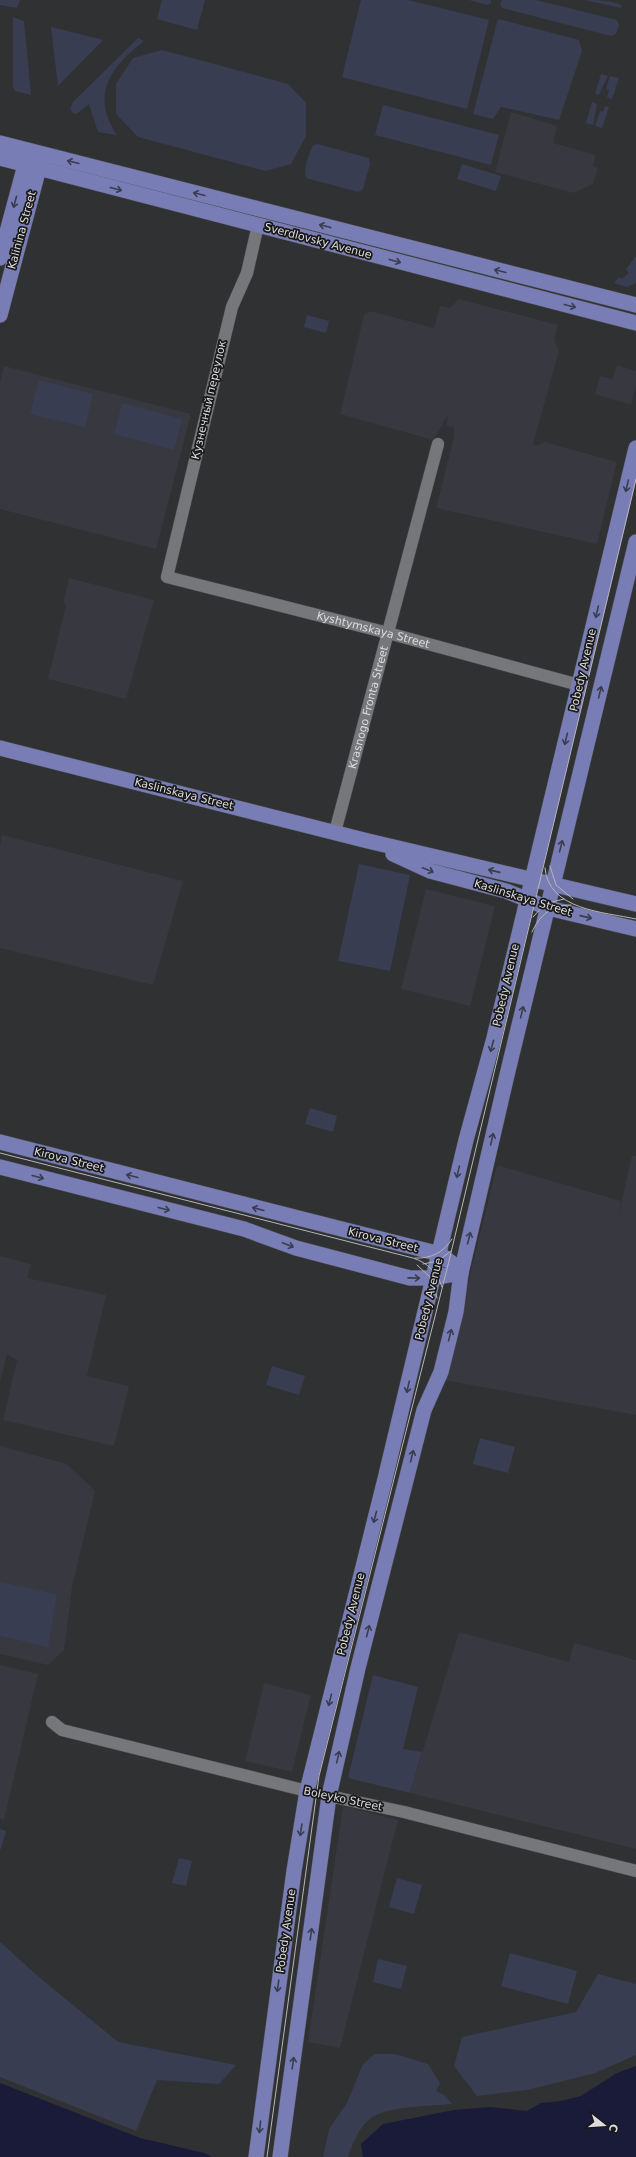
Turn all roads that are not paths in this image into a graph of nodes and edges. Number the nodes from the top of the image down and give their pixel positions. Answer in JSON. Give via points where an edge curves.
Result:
{"nodes":[{"id":1,"x":0,"y":143,"type":"edge"},
{"id":2,"x":33,"y":152,"type":"junction"},
{"id":3,"x":0,"y":158,"type":"edge"},
{"id":4,"x":32,"y":166,"type":"junction"},
{"id":5,"x":258,"y":225,"type":"junction"},
{"id":6,"x":0,"y":258,"type":"edge"},
{"id":7,"x":636,"y":305,"type":"edge"},
{"id":8,"x":0,"y":315,"type":"edge"},
{"id":9,"x":636,"y":323,"type":"edge"},
{"id":10,"x":438,"y":444,"type":"dead end"},
{"id":11,"x":636,"y":448,"type":"edge"},
{"id":12,"x":636,"y":542,"type":"edge"},
{"id":13,"x":167,"y":577,"type":"joint"},
{"id":14,"x":388,"y":633,"type":"junction"},
{"id":15,"x":579,"y":685,"type":"junction"},
{"id":16,"x":0,"y":748,"type":"edge"},
{"id":17,"x":336,"y":832,"type":"junction"},
{"id":18,"x":368,"y":841,"type":"junction"},
{"id":19,"x":532,"y":880,"type":"junction"},
{"id":20,"x":554,"y":884,"type":"junction"},
{"id":21,"x":526,"y":899,"type":"junction"},
{"id":22,"x":636,"y":904,"type":"edge"},
{"id":23,"x":548,"y":908,"type":"junction"},
{"id":24,"x":636,"y":929,"type":"edge"},
{"id":25,"x":0,"y":1142,"type":"edge"},
{"id":26,"x":0,"y":1167,"type":"edge"},
{"id":27,"x":440,"y":1254,"type":"junction"},
{"id":28,"x":461,"y":1273,"type":"junction"},
{"id":29,"x":434,"y":1277,"type":"junction"},
{"id":30,"x":52,"y":1722,"type":"dead end"},
{"id":31,"x":308,"y":1791,"type":"junction"},
{"id":32,"x":329,"y":1796,"type":"junction"},
{"id":33,"x":636,"y":1871,"type":"edge"},
{"id":34,"x":256,"y":2157,"type":"edge"},
{"id":35,"x":280,"y":2157,"type":"edge"}],
"edges":[{"from":1,"to":2,"type":"main road","name":"Sverdlovsky Avenue"},
{"from":2,"to":4,"type":"main road"},
{"from":7,"to":2,"type":"main road","name":"Sverdlovsky Avenue","one_way":true},
{"from":3,"to":4,"type":"main road","name":"Sverdlovsky Avenue"},
{"from":4,"to":5,"type":"main road","name":"Sverdlovsky Avenue","one_way":true},
{"from":4,"to":6,"type":"main road","name":"Kalinina Street","one_way":true},
{"from":4,"to":8,"type":"main road","name":"Kalinina Street"},
{"from":5,"to":9,"type":"main road","name":"Sverdlovsky Avenue","one_way":true},
{"from":5,"to":13,"type":"street","name":"Кузнечный переулок","via":[[247,273],[232,307]]},
{"from":10,"to":14,"type":"street","name":"Krasnogo Fronta Street"},
{"from":11,"to":15,"type":"main road","name":"Pobedy Avenue","one_way":true},
{"from":20,"to":12,"type":"main road","name":"Pobedy Avenue","one_way":true},
{"from":13,"to":14,"type":"street","name":"Kyshtymskaya Street"},
{"from":14,"to":15,"type":"street","name":"Kyshtymskaya Street"},
{"from":14,"to":17,"type":"street","name":"Krasnogo Fronta Street"},
{"from":15,"to":19,"type":"main road","name":"Pobedy Avenue","one_way":true},
{"from":16,"to":17,"type":"main road","name":"Kaslinskaya Street"},
{"from":17,"to":18,"type":"main road","name":"Kaslinskaya Street"},
{"from":19,"to":18,"type":"main road","name":"Kaslinskaya Street","one_way":true},
{"from":18,"to":21,"type":"main road","name":"Kaslinskaya Street","one_way":true,"via":[[430,871],[506,891]]},
{"from":19,"to":20,"type":"main road","name":"Kaslinskaya Street"},
{"from":19,"to":21,"type":"main road","name":"Pobedy Avenue"},
{"from":20,"to":22,"type":"main road","name":"Kaslinskaya Street"},
{"from":20,"to":23,"type":"main road","name":"Pobedy Avenue"},
{"from":21,"to":23,"type":"main road","name":"Kaslinskaya Street"},
{"from":21,"to":27,"type":"main road","name":"Pobedy Avenue","one_way":true},
{"from":23,"to":24,"type":"main road","name":"Kaslinskaya Street","one_way":true},
{"from":28,"to":23,"type":"main road","name":"Pobedy Avenue","one_way":true},
{"from":27,"to":25,"type":"main road","name":"Kirova Street","one_way":true},
{"from":26,"to":29,"type":"main road","one_way":true,"via":[[244,1229],[296,1248],[387,1273],[410,1278]]},
{"from":27,"to":28,"type":"main road","name":"Kirova Street"},
{"from":27,"to":29,"type":"main road","name":"Pobedy Avenue"},
{"from":28,"to":29,"type":"main road"},
{"from":32,"to":28,"type":"main road","name":"Pobedy Avenue","one_way":true,"via":[[358,1668],[424,1410],[441,1372],[456,1312]]},
{"from":29,"to":31,"type":"main road","name":"Pobedy Avenue","one_way":true},
{"from":30,"to":31,"type":"street","name":"Boleyko Street","via":[[62,1730]]},
{"from":31,"to":32,"type":"main road","name":"Boleyko Street"},
{"from":31,"to":34,"type":"main road","name":"Pobedy Avenue","one_way":true,"via":[[294,1871]]},
{"from":32,"to":33,"type":"street","name":"Boleyko Street","via":[[404,1812]]},
{"from":35,"to":32,"type":"main road","name":"Pobedy Avenue","one_way":true}]}
